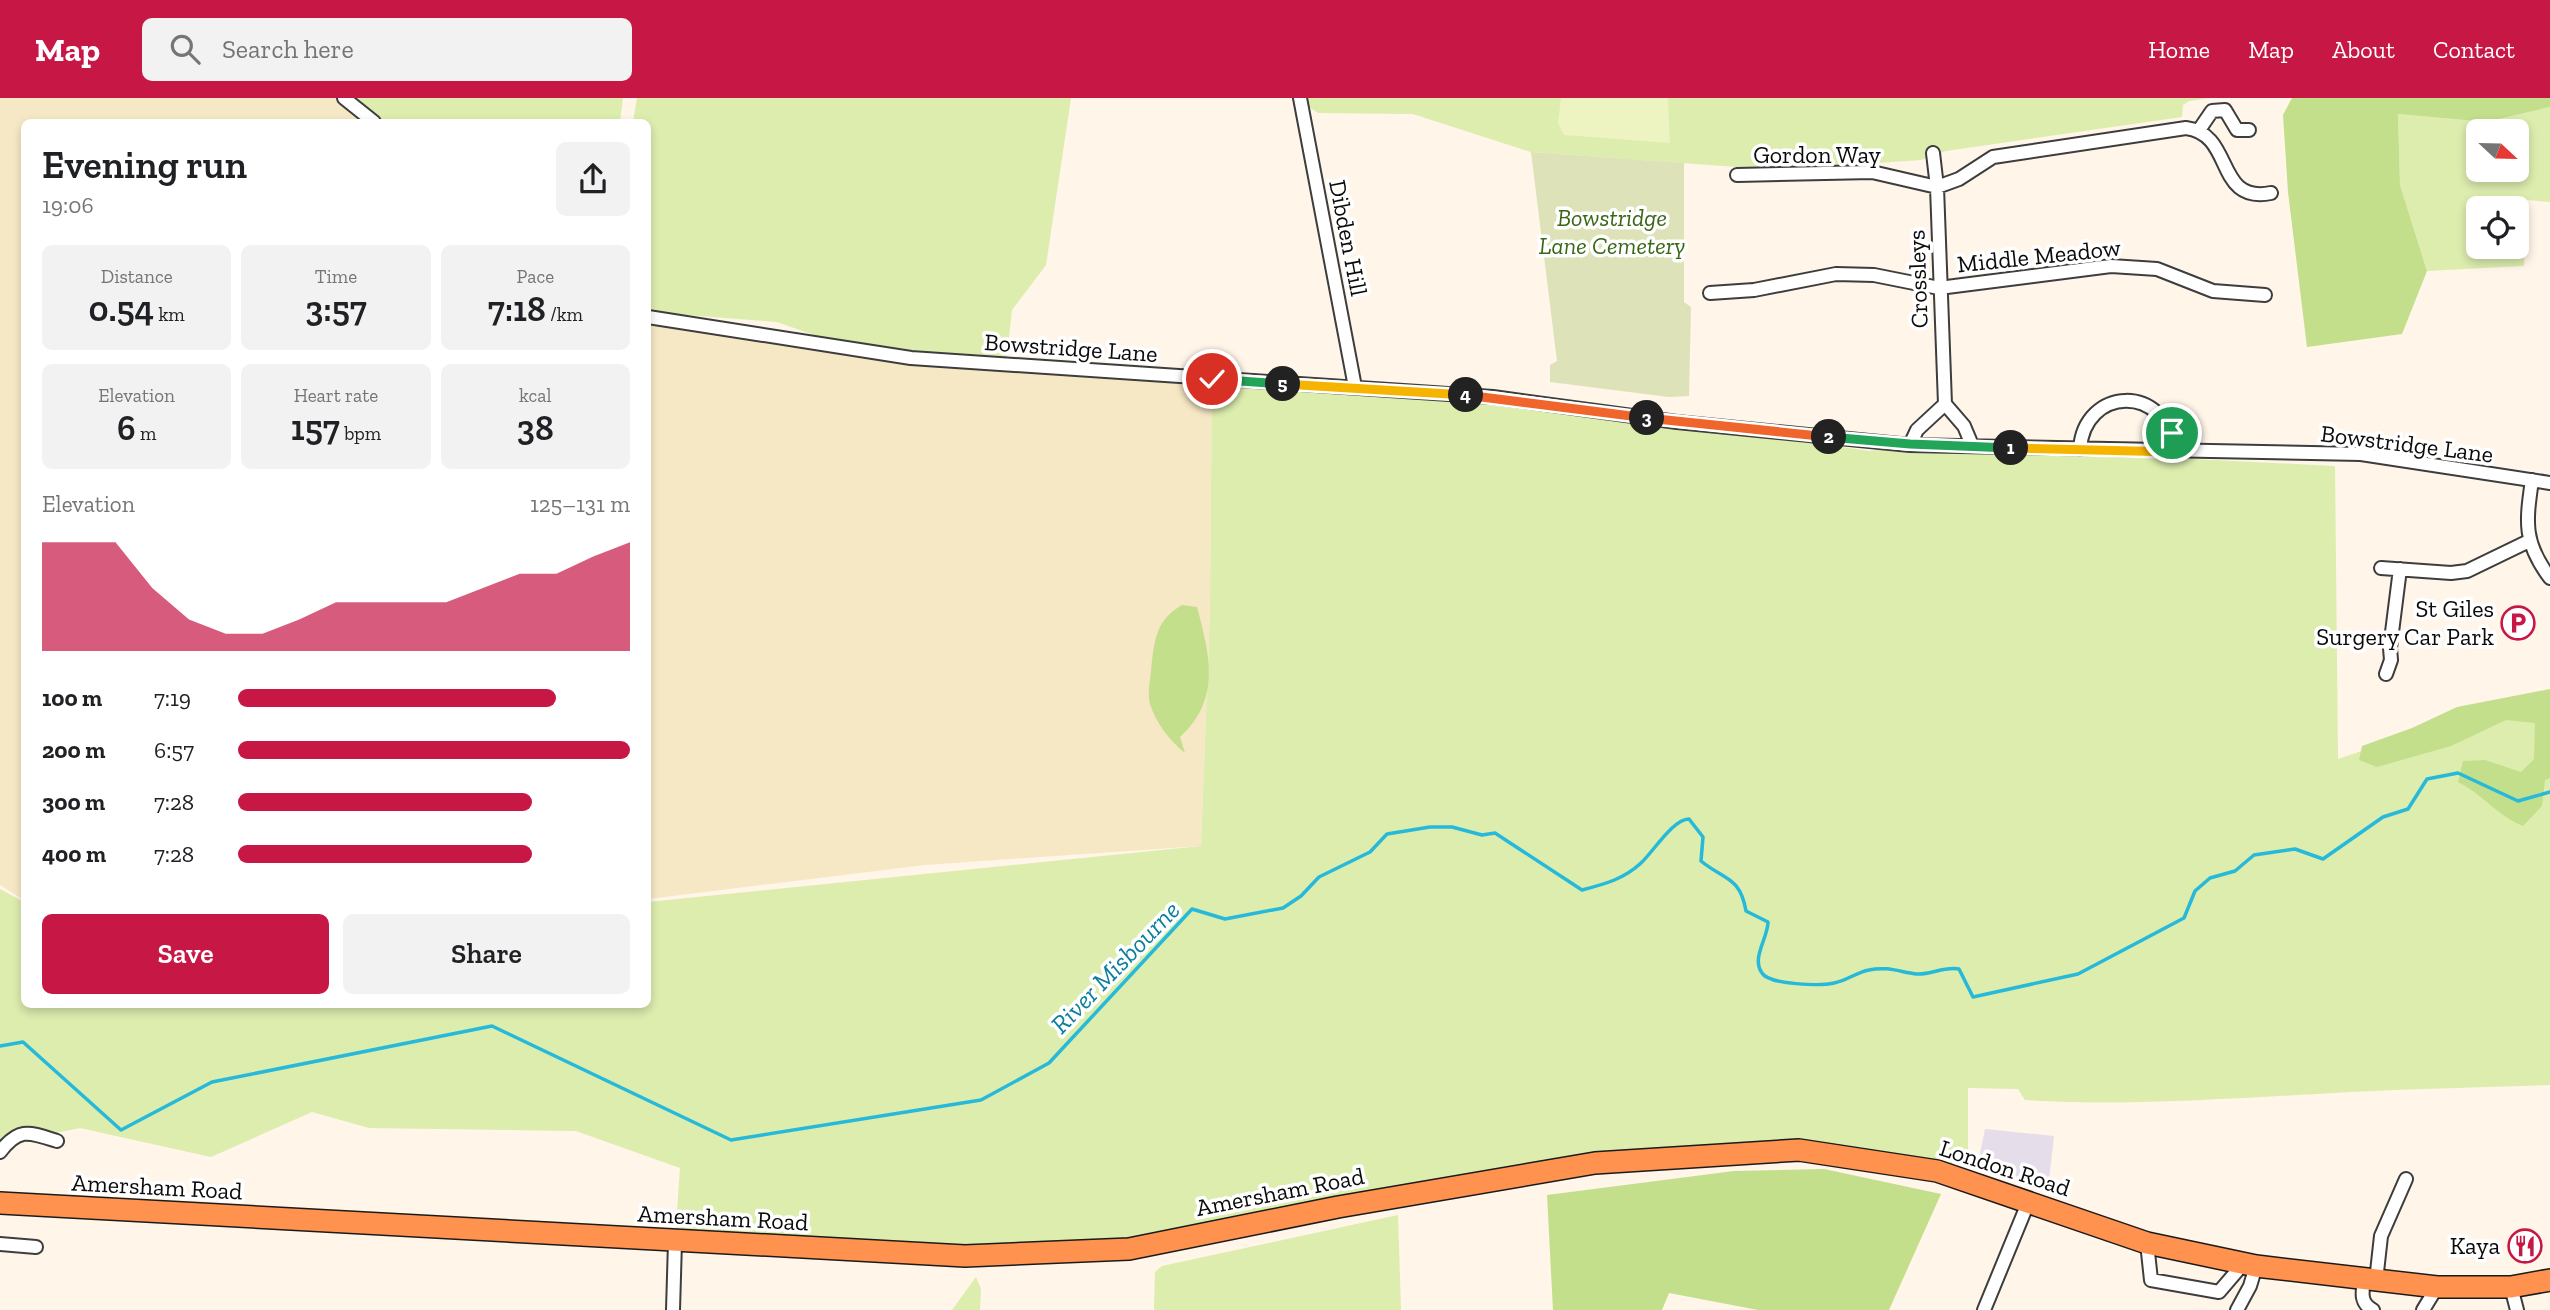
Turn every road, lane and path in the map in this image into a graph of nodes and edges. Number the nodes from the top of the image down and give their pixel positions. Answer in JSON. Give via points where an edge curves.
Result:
{"nodes":[{"id":1,"x":344,"y":98,"type":"edge"},
{"id":2,"x":1300,"y":98,"type":"edge"},
{"id":3,"x":370,"y":119,"type":"edge"},
{"id":4,"x":2199,"y":130,"type":"junction"},
{"id":5,"x":2249,"y":130,"type":"dead end"},
{"id":6,"x":1933,"y":153,"type":"dead end"},
{"id":7,"x":1737,"y":176,"type":"dead end"},
{"id":8,"x":1937,"y":187,"type":"junction"},
{"id":9,"x":2271,"y":193,"type":"dead end"},
{"id":10,"x":1939,"y":288,"type":"junction"},
{"id":11,"x":1710,"y":293,"type":"dead end"},
{"id":12,"x":2264,"y":295,"type":"dead end"},
{"id":13,"x":651,"y":317,"type":"edge"},
{"id":14,"x":1355,"y":387,"type":"junction"},
{"id":15,"x":1945,"y":404,"type":"junction"},
{"id":16,"x":1910,"y":444,"type":"junction"},
{"id":17,"x":1972,"y":445,"type":"junction"},
{"id":18,"x":2080,"y":449,"type":"junction"},
{"id":19,"x":2175,"y":452,"type":"junction"},
{"id":20,"x":2532,"y":480,"type":"junction"},
{"id":21,"x":2550,"y":483,"type":"edge"},
{"id":22,"x":2529,"y":541,"type":"junction"},
{"id":23,"x":2381,"y":568,"type":"dead end"},
{"id":24,"x":2400,"y":569,"type":"junction"},
{"id":25,"x":2550,"y":578,"type":"edge"},
{"id":26,"x":2386,"y":674,"type":"dead end"},
{"id":27,"x":57,"y":1141,"type":"dead end"},
{"id":28,"x":0,"y":1152,"type":"edge"},
{"id":29,"x":2406,"y":1179,"type":"dead end"},
{"id":30,"x":1439,"y":1189,"type":"joint"},
{"id":31,"x":0,"y":1203,"type":"edge"},
{"id":32,"x":2028,"y":1203,"type":"junction"},
{"id":33,"x":675,"y":1242,"type":"junction"},
{"id":34,"x":2147,"y":1243,"type":"junction"},
{"id":35,"x":0,"y":1244,"type":"edge"},
{"id":36,"x":36,"y":1247,"type":"dead end"},
{"id":37,"x":2249,"y":1265,"type":"junction"},
{"id":38,"x":2370,"y":1280,"type":"junction"},
{"id":39,"x":2550,"y":1280,"type":"edge"},
{"id":40,"x":2437,"y":1286,"type":"junction"},
{"id":41,"x":2511,"y":1287,"type":"junction"},
{"id":42,"x":673,"y":1310,"type":"edge"},
{"id":43,"x":1984,"y":1310,"type":"edge"},
{"id":44,"x":2237,"y":1310,"type":"edge"},
{"id":45,"x":2374,"y":1310,"type":"edge"},
{"id":46,"x":2423,"y":1310,"type":"edge"},
{"id":47,"x":2517,"y":1310,"type":"edge"}],
"edges":[{"from":1,"to":3,"type":"street"},
{"from":2,"to":14,"type":"street","name":"Dibden Hill"},
{"from":4,"to":5,"type":"street","via":[[2212,111],[2225,110],[2237,130]]},
{"from":4,"to":8,"type":"street","via":[[2186,128],[1993,157]]},
{"from":4,"to":9,"type":"street","via":[[2214,141],[2236,185],[2260,195]]},
{"from":6,"to":8,"type":"street","name":"Crossleys"},
{"from":7,"to":8,"type":"street","name":"Gordon Way","via":[[1872,172]]},
{"from":8,"to":10,"type":"street","name":"Crossleys"},
{"from":10,"to":11,"type":"street","name":"Middle Meadow","via":[[1874,275],[1836,274],[1754,290]]},
{"from":10,"to":12,"type":"street","name":"Middle Meadow","via":[[2111,266],[2157,269],[2213,291]]},
{"from":10,"to":15,"type":"street","name":"Crossleys"},
{"from":13,"to":14,"type":"street","name":"Bowstridge Lane","via":[[911,358]]},
{"from":14,"to":16,"type":"street","name":"Bowstridge Lane","via":[[1493,397],[1677,422]]},
{"from":15,"to":16,"type":"street","via":[[1917,430]]},
{"from":15,"to":17,"type":"street","via":[[1964,426]]},
{"from":16,"to":17,"type":"street","name":"Bowstridge Lane"},
{"from":17,"to":18,"type":"street","name":"Bowstridge Lane"},
{"from":18,"to":19,"type":"street","name":"Bowstridge Lane"},
{"from":18,"to":19,"type":"street","via":[[2081,430],[2095,413],[2123,400],[2141,401],[2156,411],[2172,433]]},
{"from":19,"to":20,"type":"street","name":"Bowstridge Lane","via":[[2361,454]]},
{"from":20,"to":21,"type":"street","name":"Bowstridge Lane"},
{"from":20,"to":22,"type":"street"},
{"from":22,"to":24,"type":"street","via":[[2467,571]]},
{"from":22,"to":25,"type":"street"},
{"from":23,"to":24,"type":"street"},
{"from":24,"to":26,"type":"street"},
{"from":27,"to":28,"type":"street","via":[[30,1132],[10,1139]]},
{"from":29,"to":38,"type":"street","via":[[2381,1236]]},
{"from":30,"to":32,"type":"highway","name":"London Road","via":[[1595,1163],[1799,1150],[1937,1171]]},
{"from":30,"to":33,"type":"highway","name":"Amersham Road","via":[[1129,1249],[965,1256]]},
{"from":31,"to":33,"type":"highway","name":"Amersham Road"},
{"from":32,"to":34,"type":"highway","name":"London Road"},
{"from":32,"to":43,"type":"street"},
{"from":33,"to":42,"type":"street"},
{"from":34,"to":37,"type":"highway","name":"London Road"},
{"from":34,"to":37,"type":"street","via":[[2151,1280],[2219,1292]]},
{"from":35,"to":36,"type":"street"},
{"from":37,"to":38,"type":"highway","name":"London Road"},
{"from":37,"to":44,"type":"street","via":[[2250,1286]]},
{"from":38,"to":40,"type":"highway","name":"London Road"},
{"from":38,"to":45,"type":"street","via":[[2361,1297]]},
{"from":39,"to":41,"type":"highway","name":"London Road"},
{"from":40,"to":41,"type":"highway","name":"London Road"},
{"from":40,"to":46,"type":"street"},
{"from":41,"to":47,"type":"street"}]}
